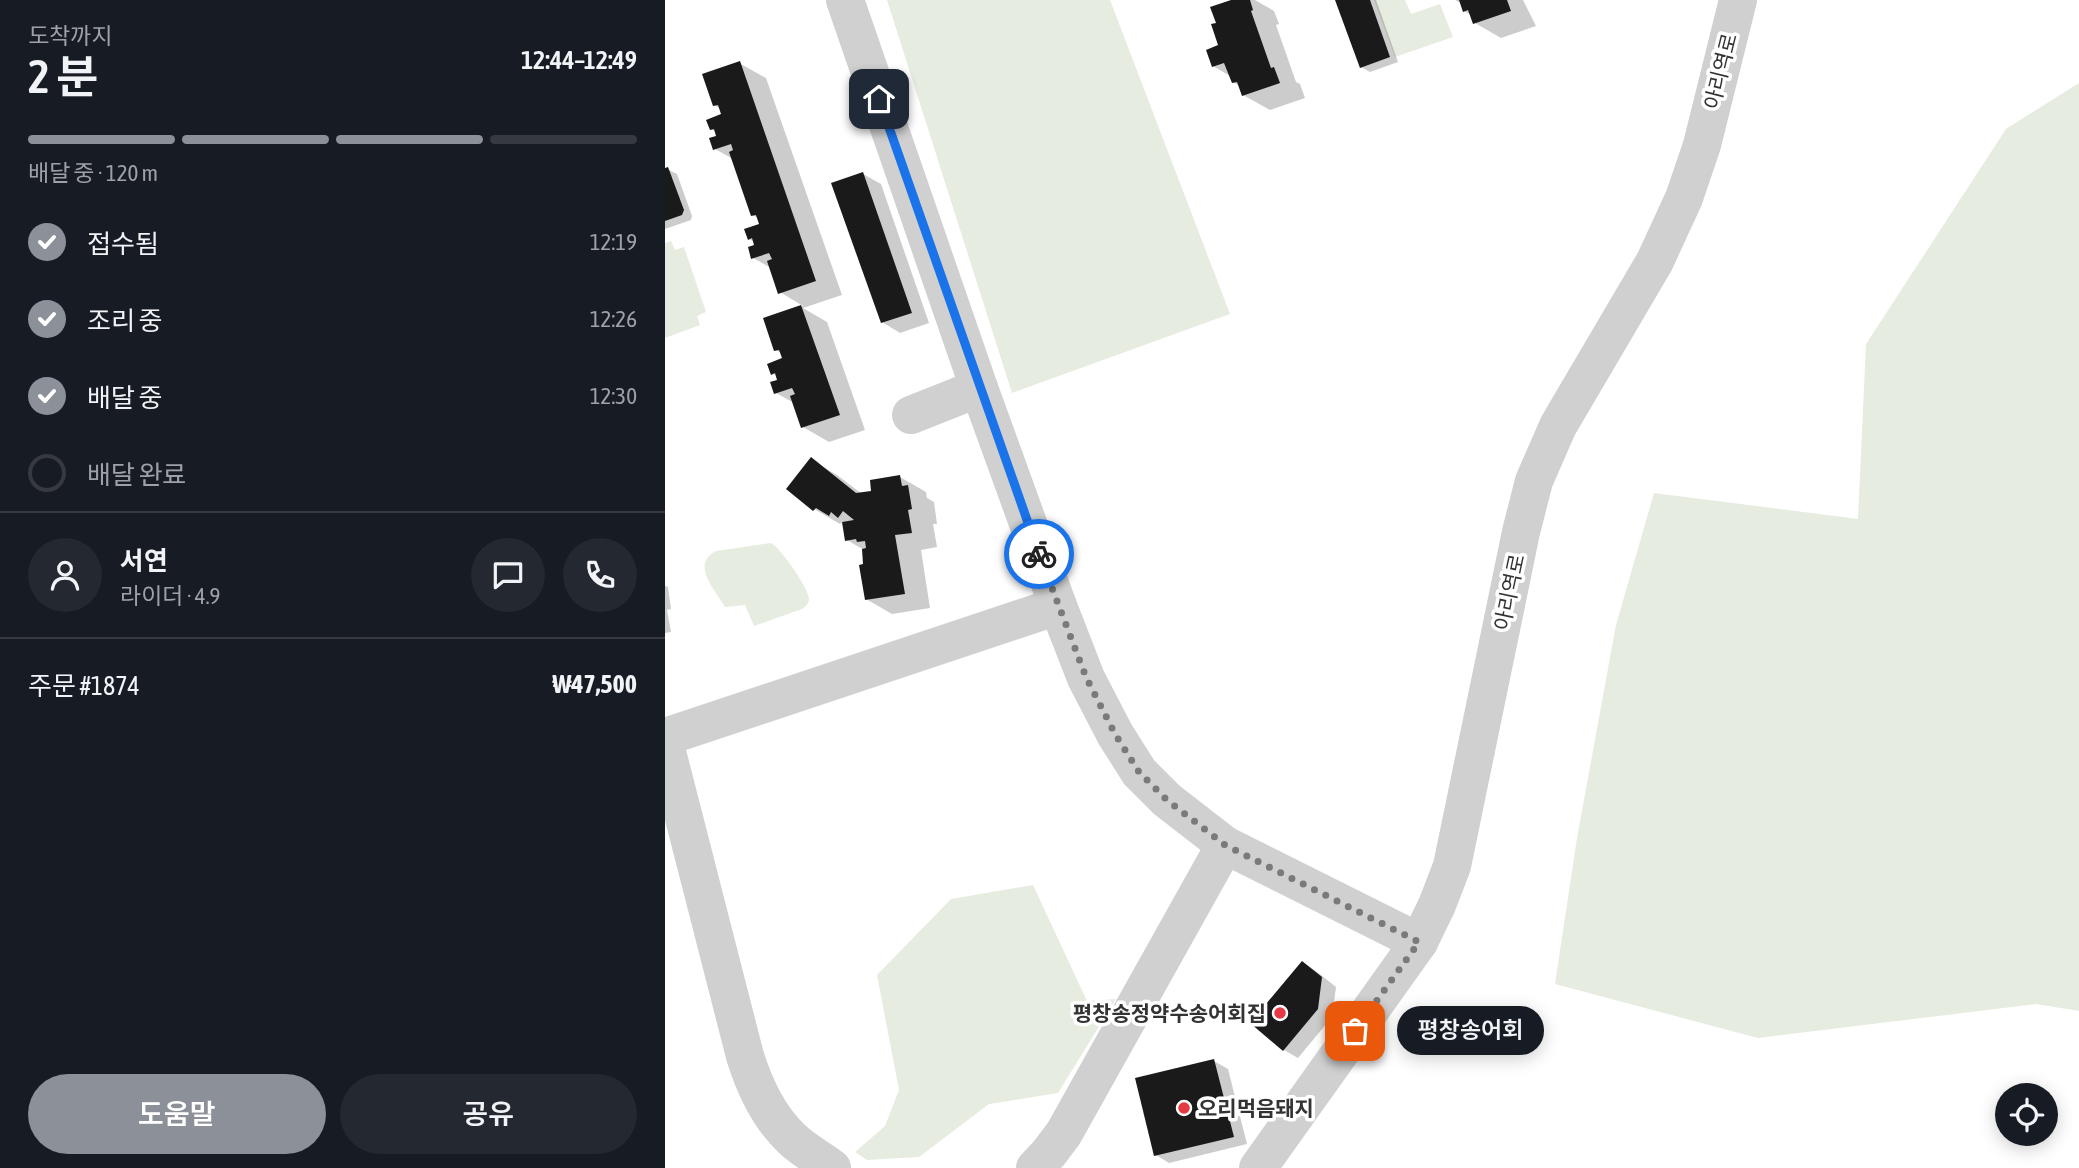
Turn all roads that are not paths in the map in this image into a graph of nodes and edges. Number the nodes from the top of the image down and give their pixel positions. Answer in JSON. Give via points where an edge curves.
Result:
{"nodes":[{"id":1,"x":845,"y":0,"type":"edge"},
{"id":2,"x":1738,"y":0,"type":"edge"},
{"id":3,"x":979,"y":388,"type":"junction"},
{"id":4,"x":911,"y":415,"type":"dead end"},
{"id":5,"x":1058,"y":606,"type":"junction"},
{"id":6,"x":665,"y":737,"type":"edge"},
{"id":7,"x":665,"y":744,"type":"edge"},
{"id":8,"x":1225,"y":845,"type":"junction"},
{"id":9,"x":1419,"y":942,"type":"junction"},
{"id":10,"x":832,"y":1168,"type":"edge"},
{"id":11,"x":1035,"y":1168,"type":"edge"},
{"id":12,"x":1258,"y":1168,"type":"edge"}],
"edges":[{"from":1,"to":3,"type":"street"},
{"from":2,"to":9,"type":"street","name":"아리역로","via":[[1684,198],[1655,261],[1558,426],[1534,481],[1453,866]]},
{"from":3,"to":4,"type":"street"},
{"from":3,"to":5,"type":"street"},
{"from":5,"to":6,"type":"street"},
{"from":5,"to":8,"type":"street","via":[[1086,677],[1139,772]]},
{"from":7,"to":10,"type":"street","via":[[753,1080],[792,1139]]},
{"from":8,"to":9,"type":"street"},
{"from":8,"to":11,"type":"street","via":[[1063,1133]]},
{"from":9,"to":12,"type":"street","name":"아리역로"}]}
